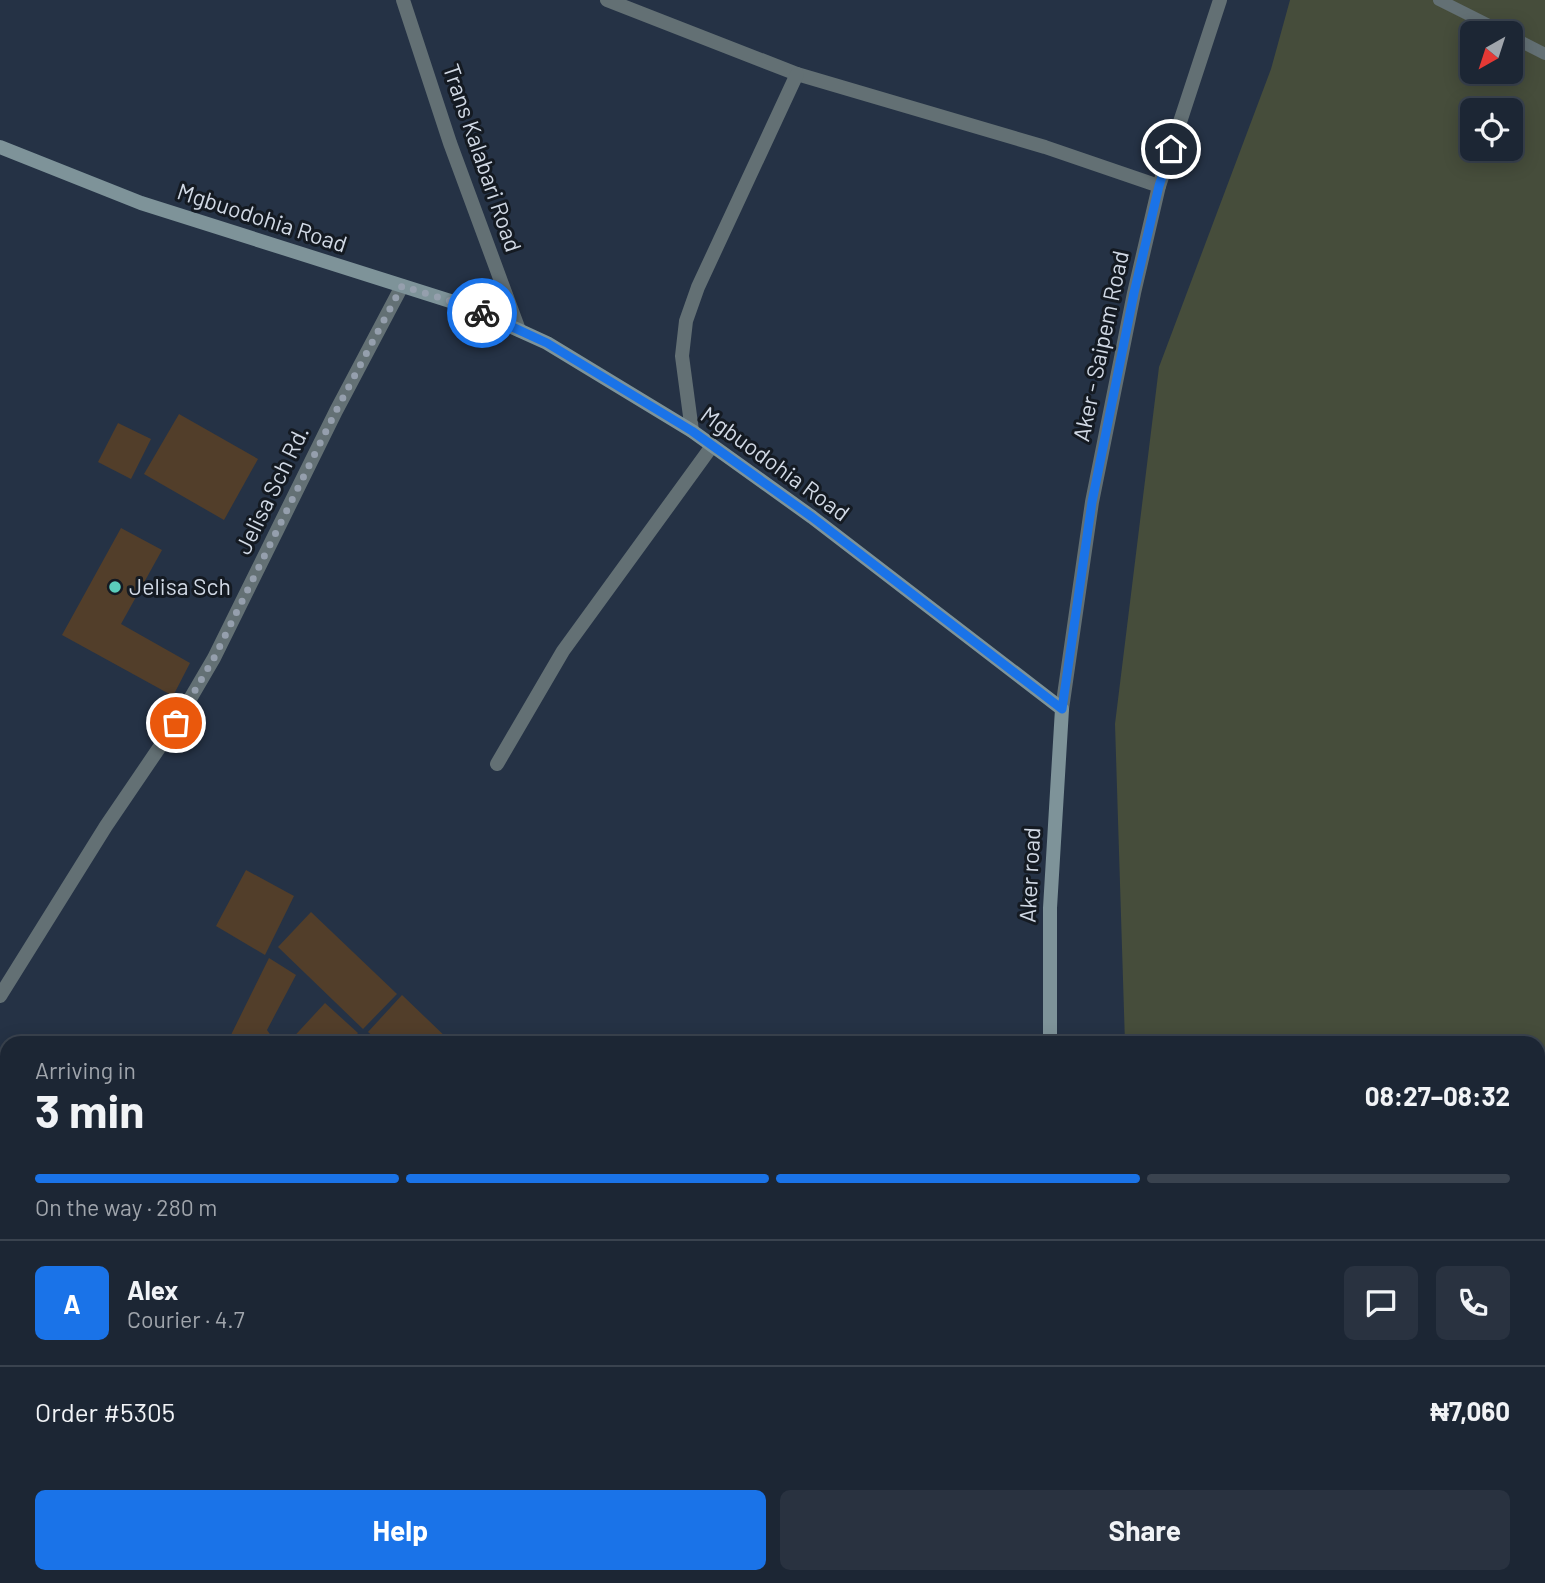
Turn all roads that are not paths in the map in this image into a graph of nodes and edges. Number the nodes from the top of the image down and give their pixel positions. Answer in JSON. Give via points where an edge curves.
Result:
{"nodes":[{"id":1,"x":403,"y":0,"type":"edge"},
{"id":2,"x":607,"y":0,"type":"edge"},
{"id":3,"x":1220,"y":0,"type":"edge"},
{"id":4,"x":1438,"y":0,"type":"edge"},
{"id":5,"x":1481,"y":21,"type":"edge"},
{"id":6,"x":1523,"y":43,"type":"edge"},
{"id":7,"x":1545,"y":54,"type":"edge"},
{"id":8,"x":797,"y":74,"type":"junction"},
{"id":9,"x":0,"y":147,"type":"edge"},
{"id":10,"x":1159,"y":186,"type":"junction"},
{"id":11,"x":402,"y":286,"type":"junction"},
{"id":12,"x":519,"y":330,"type":"junction"},
{"id":13,"x":692,"y":431,"type":"junction"},
{"id":14,"x":712,"y":446,"type":"junction"},
{"id":15,"x":1062,"y":709,"type":"junction"},
{"id":16,"x":498,"y":764,"type":"dead end"},
{"id":17,"x":0,"y":996,"type":"edge"},
{"id":18,"x":1050,"y":1036,"type":"edge"}],
"edges":[{"from":1,"to":12,"type":"street","name":"Trans Kalabari Road"},
{"from":2,"to":8,"type":"street"},
{"from":3,"to":10,"type":"street","name":"Aker - Saipem Road"},
{"from":4,"to":5,"type":"lane"},
{"from":6,"to":7,"type":"lane"},
{"from":8,"to":10,"type":"street","via":[[1045,147]]},
{"from":8,"to":13,"type":"street","via":[[685,321],[682,356]]},
{"from":9,"to":11,"type":"street","name":"Mgbuodohia Road","via":[[141,203]]},
{"from":10,"to":15,"type":"street","name":"Aker - Saipem Road","via":[[1092,502]]},
{"from":11,"to":12,"type":"street","name":"Mgbuodohia Road","via":[[466,306]]},
{"from":11,"to":17,"type":"street","name":"Jelisa Sch Rd.","via":[[214,658]]},
{"from":12,"to":13,"type":"street","name":"Mgbuodohia Road"},
{"from":13,"to":14,"type":"street","name":"Mgbuodohia Road"},
{"from":14,"to":15,"type":"street","name":"Mgbuodohia Road"},
{"from":14,"to":16,"type":"street","via":[[563,651]]},
{"from":15,"to":18,"type":"street","name":"Aker road","via":[[1050,908]]}]}
